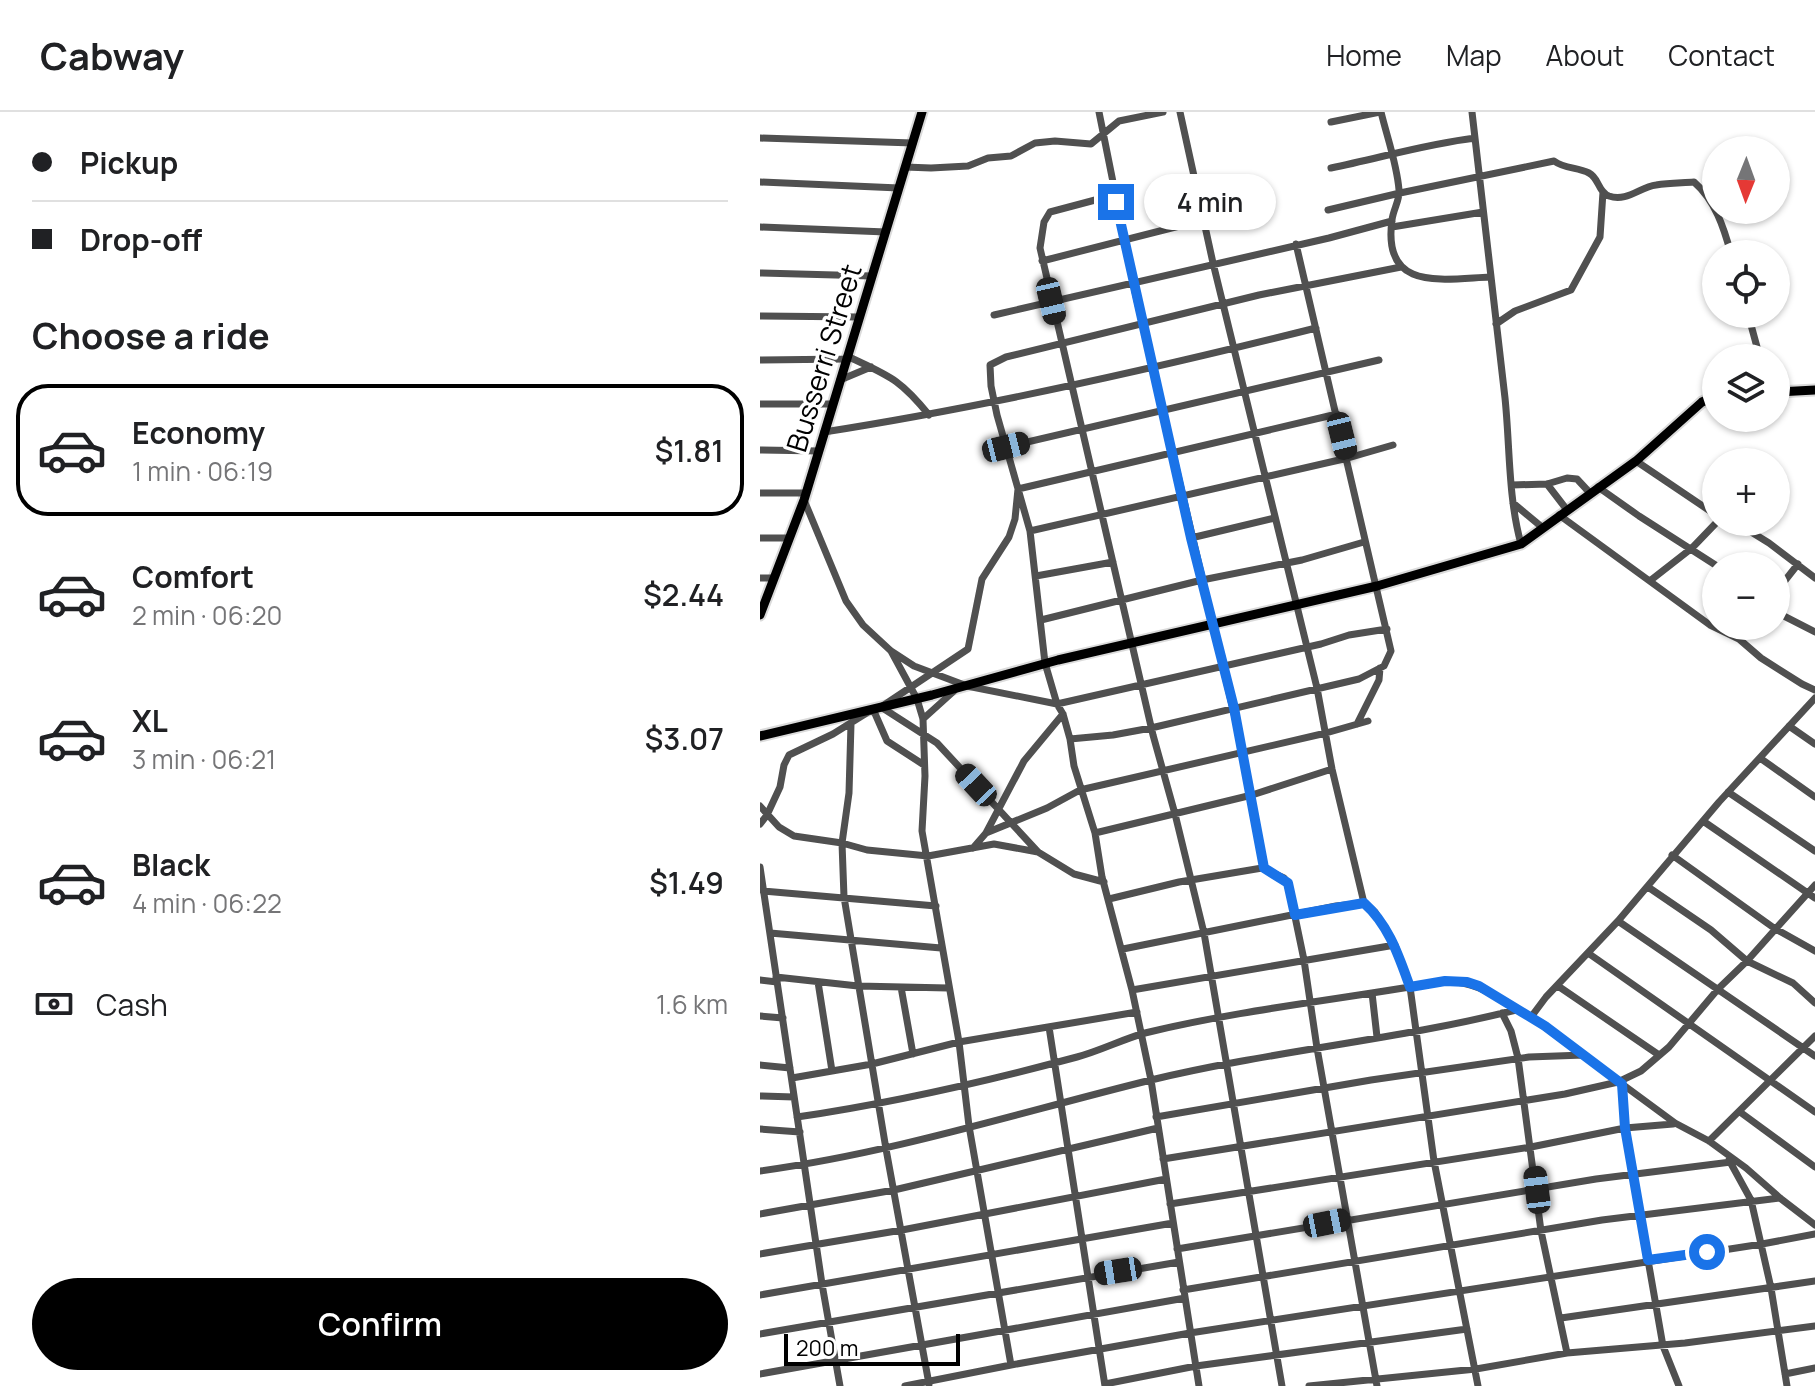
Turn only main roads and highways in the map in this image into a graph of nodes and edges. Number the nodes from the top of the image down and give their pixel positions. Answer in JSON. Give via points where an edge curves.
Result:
{"nodes":[{"id":1,"x":922,"y":112,"type":"edge"},
{"id":2,"x":1815,"y":390,"type":"edge"},
{"id":3,"x":1790,"y":391,"type":"edge"},
{"id":4,"x":1702,"y":402,"type":"edge"},
{"id":5,"x":760,"y":615,"type":"edge"},
{"id":6,"x":760,"y":736,"type":"edge"}],
"edges":[{"from":1,"to":5,"type":"main road","name":"Busserri Street","via":[[805,496]]},
{"from":2,"to":3,"type":"main road"},
{"from":4,"to":6,"type":"main road","via":[[1636,461],[1521,544],[1377,586]]}]}
